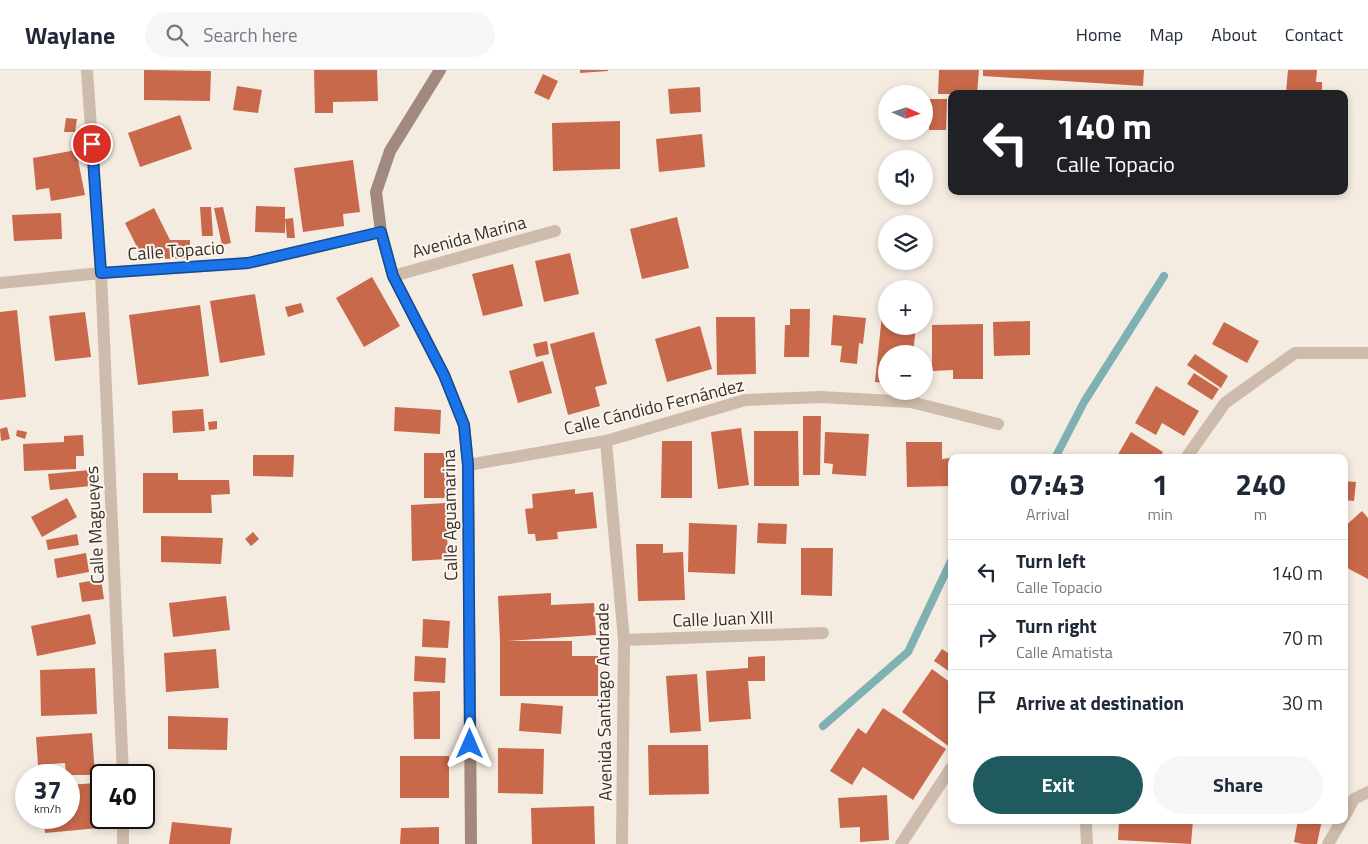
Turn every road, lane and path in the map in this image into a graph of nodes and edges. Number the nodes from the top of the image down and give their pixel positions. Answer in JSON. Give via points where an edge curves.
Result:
{"nodes":[{"id":1,"x":87,"y":70,"type":"edge"},
{"id":2,"x":440,"y":70,"type":"edge"},
{"id":3,"x":555,"y":231,"type":"dead end"},
{"id":4,"x":381,"y":232,"type":"junction"},
{"id":5,"x":101,"y":273,"type":"junction"},
{"id":6,"x":393,"y":276,"type":"junction"},
{"id":7,"x":0,"y":283,"type":"edge"},
{"id":8,"x":1368,"y":353,"type":"edge"},
{"id":9,"x":998,"y":424,"type":"dead end"},
{"id":10,"x":606,"y":441,"type":"junction"},
{"id":11,"x":1189,"y":454,"type":"edge"},
{"id":12,"x":468,"y":465,"type":"junction"},
{"id":13,"x":823,"y":633,"type":"dead end"},
{"id":14,"x":624,"y":640,"type":"junction"},
{"id":15,"x":123,"y":764,"type":"edge"},
{"id":16,"x":948,"y":773,"type":"edge"},
{"id":17,"x":1368,"y":792,"type":"edge"},
{"id":18,"x":1348,"y":810,"type":"edge"},
{"id":19,"x":1086,"y":824,"type":"edge"},
{"id":20,"x":1340,"y":824,"type":"edge"},
{"id":21,"x":123,"y":829,"type":"edge"},
{"id":22,"x":123,"y":844,"type":"edge"},
{"id":23,"x":470,"y":844,"type":"edge"},
{"id":24,"x":622,"y":844,"type":"edge"},
{"id":25,"x":901,"y":844,"type":"edge"},
{"id":26,"x":1087,"y":844,"type":"edge"},
{"id":27,"x":1328,"y":844,"type":"edge"}],
"edges":[{"from":1,"to":5,"type":"street","name":"Calle Magueyes"},
{"from":2,"to":4,"type":"street","name":"Calle Aguamarina","via":[[390,151],[376,192]]},
{"from":3,"to":6,"type":"street","name":"Avenida Marina"},
{"from":4,"to":5,"type":"street","name":"Calle Topacio","via":[[248,263]]},
{"from":4,"to":6,"type":"street","name":"Calle Aguamarina"},
{"from":5,"to":7,"type":"street","name":"Calle Topacio"},
{"from":5,"to":15,"type":"street","name":"Calle Magueyes"},
{"from":6,"to":12,"type":"street","name":"Calle Aguamarina","via":[[444,375],[464,425]]},
{"from":8,"to":11,"type":"street","via":[[1295,353],[1225,404]]},
{"from":9,"to":10,"type":"street","name":"Calle Cándido Fernández","via":[[910,402],[821,397],[745,400]]},
{"from":10,"to":12,"type":"street","name":"Calle Cándido Fernández"},
{"from":10,"to":14,"type":"street","name":"Avenida Santiago Andrade"},
{"from":12,"to":23,"type":"street","name":"Calle Aguamarina"},
{"from":13,"to":14,"type":"street","name":"Calle Juan XIII"},
{"from":14,"to":24,"type":"street","name":"Avenida Santiago Andrade"},
{"from":16,"to":25,"type":"street"},
{"from":17,"to":18,"type":"street","via":[[1354,800]]},
{"from":19,"to":26,"type":"street"},
{"from":20,"to":27,"type":"street"},
{"from":21,"to":22,"type":"street"}]}
